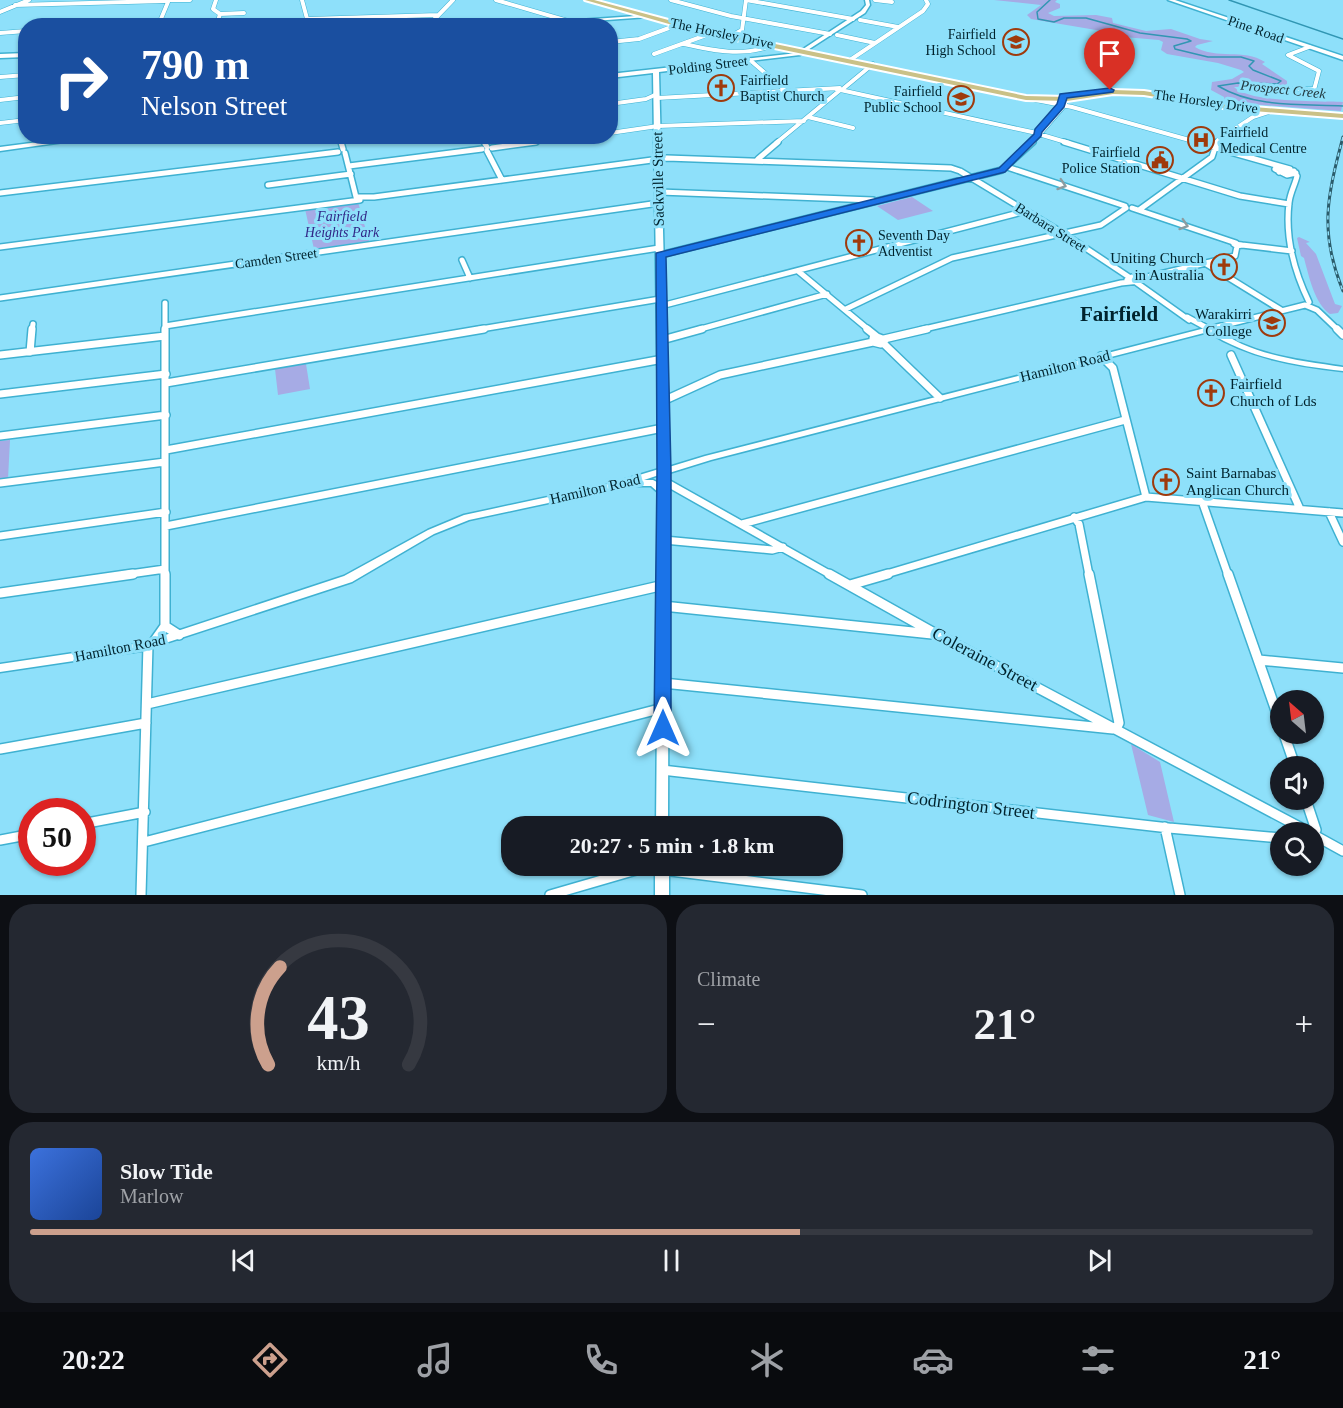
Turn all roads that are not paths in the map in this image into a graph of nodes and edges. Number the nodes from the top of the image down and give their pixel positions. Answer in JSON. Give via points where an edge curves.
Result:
{"nodes":[{"id":1,"x":29,"y":0,"type":"edge"},
{"id":2,"x":190,"y":0,"type":"edge"},
{"id":3,"x":216,"y":0,"type":"edge"},
{"id":4,"x":302,"y":0,"type":"edge"},
{"id":5,"x":453,"y":0,"type":"edge"},
{"id":6,"x":496,"y":0,"type":"edge"},
{"id":7,"x":588,"y":0,"type":"edge"},
{"id":8,"x":671,"y":0,"type":"edge"},
{"id":9,"x":746,"y":0,"type":"edge"},
{"id":10,"x":867,"y":0,"type":"edge"},
{"id":11,"x":875,"y":0,"type":"edge"},
{"id":12,"x":926,"y":0,"type":"edge"},
{"id":13,"x":1170,"y":0,"type":"edge"},
{"id":14,"x":168,"y":1,"type":"edge"},
{"id":15,"x":892,"y":2,"type":"dead end"},
{"id":16,"x":15,"y":5,"type":"junction"},
{"id":17,"x":0,"y":12,"type":"edge"},
{"id":18,"x":244,"y":13,"type":"dead end"},
{"id":19,"x":220,"y":14,"type":"junction"},
{"id":20,"x":638,"y":14,"type":"junction"},
{"id":21,"x":438,"y":15,"type":"junction"},
{"id":22,"x":648,"y":16,"type":"junction"},
{"id":23,"x":630,"y":17,"type":"junction"},
{"id":24,"x":161,"y":18,"type":"edge"},
{"id":25,"x":219,"y":18,"type":"edge"},
{"id":26,"x":308,"y":18,"type":"edge"},
{"id":27,"x":340,"y":18,"type":"edge"},
{"id":28,"x":435,"y":18,"type":"edge"},
{"id":29,"x":558,"y":18,"type":"edge"},
{"id":30,"x":614,"y":18,"type":"edge"},
{"id":31,"x":743,"y":18,"type":"junction"},
{"id":32,"x":853,"y":19,"type":"junction"},
{"id":33,"x":860,"y":20,"type":"dead end"},
{"id":34,"x":677,"y":25,"type":"junction"},
{"id":35,"x":898,"y":27,"type":"junction"},
{"id":36,"x":18,"y":32,"type":"edge"},
{"id":37,"x":0,"y":33,"type":"edge"},
{"id":38,"x":712,"y":33,"type":"junction"},
{"id":39,"x":830,"y":34,"type":"junction"},
{"id":40,"x":837,"y":35,"type":"dead end"},
{"id":41,"x":731,"y":36,"type":"junction"},
{"id":42,"x":618,"y":41,"type":"edge"},
{"id":43,"x":875,"y":43,"type":"junction"},
{"id":44,"x":684,"y":44,"type":"junction"},
{"id":45,"x":815,"y":44,"type":"junction"},
{"id":46,"x":774,"y":45,"type":"junction"},
{"id":47,"x":1309,"y":47,"type":"junction"},
{"id":48,"x":804,"y":51,"type":"junction"},
{"id":49,"x":818,"y":53,"type":"junction"},
{"id":50,"x":654,"y":54,"type":"dead end"},
{"id":51,"x":18,"y":55,"type":"edge"},
{"id":52,"x":792,"y":55,"type":"junction"},
{"id":53,"x":0,"y":56,"type":"edge"},
{"id":54,"x":1343,"y":58,"type":"edge"},
{"id":55,"x":750,"y":60,"type":"junction"},
{"id":56,"x":850,"y":60,"type":"junction"},
{"id":57,"x":861,"y":62,"type":"junction"},
{"id":58,"x":873,"y":64,"type":"junction"},
{"id":59,"x":656,"y":71,"type":"junction"},
{"id":60,"x":618,"y":75,"type":"edge"},
{"id":61,"x":18,"y":76,"type":"edge"},
{"id":62,"x":927,"y":76,"type":"junction"},
{"id":63,"x":0,"y":77,"type":"edge"},
{"id":64,"x":1268,"y":89,"type":"dead end"},
{"id":65,"x":842,"y":90,"type":"junction"},
{"id":66,"x":786,"y":91,"type":"junction"},
{"id":67,"x":18,"y":98,"type":"edge"},
{"id":68,"x":657,"y":98,"type":"junction"},
{"id":69,"x":0,"y":100,"type":"edge"},
{"id":70,"x":1064,"y":101,"type":"junction"},
{"id":71,"x":618,"y":103,"type":"edge"},
{"id":72,"x":1240,"y":108,"type":"junction"},
{"id":73,"x":1277,"y":111,"type":"junction"},
{"id":74,"x":1333,"y":114,"type":"junction"},
{"id":75,"x":1343,"y":115,"type":"edge"},
{"id":76,"x":1253,"y":117,"type":"junction"},
{"id":77,"x":806,"y":119,"type":"junction"},
{"id":78,"x":18,"y":121,"type":"edge"},
{"id":79,"x":0,"y":123,"type":"edge"},
{"id":80,"x":658,"y":126,"type":"junction"},
{"id":81,"x":853,"y":128,"type":"dead end"},
{"id":82,"x":618,"y":132,"type":"edge"},
{"id":83,"x":1038,"y":134,"type":"junction"},
{"id":84,"x":40,"y":144,"type":"edge"},
{"id":85,"x":341,"y":144,"type":"edge"},
{"id":86,"x":485,"y":144,"type":"edge"},
{"id":87,"x":523,"y":144,"type":"edge"},
{"id":88,"x":1214,"y":148,"type":"junction"},
{"id":89,"x":0,"y":149,"type":"edge"},
{"id":90,"x":487,"y":149,"type":"junction"},
{"id":91,"x":342,"y":151,"type":"junction"},
{"id":92,"x":658,"y":159,"type":"junction"},
{"id":93,"x":1254,"y":159,"type":"junction"},
{"id":94,"x":757,"y":160,"type":"junction"},
{"id":95,"x":349,"y":166,"type":"junction"},
{"id":96,"x":1006,"y":167,"type":"junction"},
{"id":97,"x":956,"y":169,"type":"junction"},
{"id":98,"x":1290,"y":169,"type":"junction"},
{"id":99,"x":990,"y":173,"type":"junction"},
{"id":100,"x":1281,"y":173,"type":"junction"},
{"id":101,"x":1296,"y":173,"type":"junction"},
{"id":102,"x":351,"y":174,"type":"junction"},
{"id":103,"x":971,"y":178,"type":"junction"},
{"id":104,"x":1183,"y":179,"type":"junction"},
{"id":105,"x":502,"y":180,"type":"junction"},
{"id":106,"x":1293,"y":184,"type":"junction"},
{"id":107,"x":268,"y":185,"type":"dead end"},
{"id":108,"x":660,"y":192,"type":"junction"},
{"id":109,"x":0,"y":194,"type":"edge"},
{"id":110,"x":357,"y":198,"type":"junction"},
{"id":111,"x":882,"y":201,"type":"junction"},
{"id":112,"x":659,"y":203,"type":"junction"},
{"id":113,"x":1289,"y":204,"type":"junction"},
{"id":114,"x":1128,"y":207,"type":"junction"},
{"id":115,"x":1139,"y":210,"type":"junction"},
{"id":116,"x":1026,"y":211,"type":"junction"},
{"id":117,"x":1062,"y":233,"type":"junction"},
{"id":118,"x":1239,"y":244,"type":"junction"},
{"id":119,"x":0,"y":247,"type":"edge"},
{"id":120,"x":660,"y":252,"type":"junction"},
{"id":121,"x":1292,"y":252,"type":"junction"},
{"id":122,"x":462,"y":260,"type":"dead end"},
{"id":123,"x":1204,"y":263,"type":"junction"},
{"id":124,"x":798,"y":271,"type":"junction"},
{"id":125,"x":470,"y":278,"type":"junction"},
{"id":126,"x":1129,"y":279,"type":"junction"},
{"id":127,"x":1138,"y":281,"type":"junction"},
{"id":128,"x":827,"y":294,"type":"junction"},
{"id":129,"x":0,"y":298,"type":"edge"},
{"id":130,"x":165,"y":303,"type":"dead end"},
{"id":131,"x":660,"y":303,"type":"junction"},
{"id":132,"x":1307,"y":303,"type":"junction"},
{"id":133,"x":846,"y":309,"type":"junction"},
{"id":134,"x":1281,"y":310,"type":"junction"},
{"id":135,"x":33,"y":324,"type":"dead end"},
{"id":136,"x":165,"y":326,"type":"junction"},
{"id":137,"x":1206,"y":330,"type":"junction"},
{"id":138,"x":1343,"y":335,"type":"edge"},
{"id":139,"x":165,"y":336,"type":"junction"},
{"id":140,"x":875,"y":339,"type":"junction"},
{"id":141,"x":662,"y":340,"type":"junction"},
{"id":142,"x":884,"y":341,"type":"junction"},
{"id":143,"x":30,"y":352,"type":"junction"},
{"id":144,"x":0,"y":355,"type":"edge"},
{"id":145,"x":1231,"y":355,"type":"dead end"},
{"id":146,"x":1101,"y":356,"type":"junction"},
{"id":147,"x":663,"y":359,"type":"junction"},
{"id":148,"x":1343,"y":371,"type":"edge"},
{"id":149,"x":166,"y":374,"type":"junction"},
{"id":150,"x":166,"y":383,"type":"junction"},
{"id":151,"x":0,"y":394,"type":"edge"},
{"id":152,"x":940,"y":398,"type":"junction"},
{"id":153,"x":663,"y":401,"type":"junction"},
{"id":154,"x":166,"y":416,"type":"junction"},
{"id":155,"x":1125,"y":420,"type":"junction"},
{"id":156,"x":663,"y":428,"type":"junction"},
{"id":157,"x":0,"y":436,"type":"edge"},
{"id":158,"x":166,"y":450,"type":"junction"},
{"id":159,"x":165,"y":462,"type":"junction"},
{"id":160,"x":664,"y":482,"type":"junction"},
{"id":161,"x":0,"y":483,"type":"edge"},
{"id":162,"x":614,"y":486,"type":"junction"},
{"id":163,"x":1146,"y":497,"type":"junction"},
{"id":164,"x":1202,"y":501,"type":"junction"},
{"id":165,"x":1300,"y":509,"type":"junction"},
{"id":166,"x":166,"y":512,"type":"junction"},
{"id":167,"x":1329,"y":512,"type":"junction"},
{"id":168,"x":1343,"y":513,"type":"edge"},
{"id":169,"x":1074,"y":517,"type":"junction"},
{"id":170,"x":742,"y":524,"type":"junction"},
{"id":171,"x":166,"y":526,"type":"junction"},
{"id":172,"x":0,"y":536,"type":"edge"},
{"id":173,"x":664,"y":540,"type":"junction"},
{"id":174,"x":1343,"y":542,"type":"edge"},
{"id":175,"x":783,"y":547,"type":"junction"},
{"id":176,"x":165,"y":568,"type":"junction"},
{"id":177,"x":664,"y":585,"type":"junction"},
{"id":178,"x":850,"y":585,"type":"junction"},
{"id":179,"x":0,"y":593,"type":"edge"},
{"id":180,"x":663,"y":606,"type":"junction"},
{"id":181,"x":165,"y":626,"type":"junction"},
{"id":182,"x":936,"y":634,"type":"junction"},
{"id":183,"x":180,"y":636,"type":"junction"},
{"id":184,"x":150,"y":644,"type":"junction"},
{"id":185,"x":1259,"y":660,"type":"junction"},
{"id":186,"x":0,"y":668,"type":"edge"},
{"id":187,"x":1343,"y":668,"type":"edge"},
{"id":188,"x":663,"y":683,"type":"junction"},
{"id":189,"x":1270,"y":692,"type":"edge"},
{"id":190,"x":147,"y":704,"type":"junction"},
{"id":191,"x":663,"y":708,"type":"junction"},
{"id":192,"x":146,"y":723,"type":"junction"},
{"id":193,"x":1116,"y":729,"type":"junction"},
{"id":194,"x":0,"y":749,"type":"edge"},
{"id":195,"x":662,"y":770,"type":"junction"},
{"id":196,"x":145,"y":812,"type":"junction"},
{"id":197,"x":662,"y":816,"type":"edge"},
{"id":198,"x":96,"y":821,"type":"edge"},
{"id":199,"x":1290,"y":822,"type":"edge"},
{"id":200,"x":1165,"y":828,"type":"junction"},
{"id":201,"x":18,"y":837,"type":"edge"},
{"id":202,"x":1270,"y":837,"type":"edge"},
{"id":203,"x":0,"y":840,"type":"edge"},
{"id":204,"x":1324,"y":841,"type":"edge"},
{"id":205,"x":144,"y":842,"type":"junction"},
{"id":206,"x":1343,"y":851,"type":"edge"},
{"id":207,"x":621,"y":876,"type":"edge"},
{"id":208,"x":659,"y":876,"type":"edge"},
{"id":209,"x":711,"y":876,"type":"edge"},
{"id":210,"x":141,"y":895,"type":"edge"},
{"id":211,"x":550,"y":895,"type":"edge"},
{"id":212,"x":662,"y":895,"type":"edge"},
{"id":213,"x":862,"y":895,"type":"edge"},
{"id":214,"x":1180,"y":895,"type":"edge"}],
"edges":[{"from":1,"to":16,"type":"street"},
{"from":2,"to":14,"type":"street"},
{"from":3,"to":19,"type":"street","via":[[213,10]]},
{"from":4,"to":26,"type":"street"},
{"from":5,"to":21,"type":"street"},
{"from":6,"to":29,"type":"street"},
{"from":7,"to":20,"type":"main road","name":"The Horsley Drive"},
{"from":8,"to":31,"type":"street"},
{"from":9,"to":31,"type":"street"},
{"from":9,"to":32,"type":"street"},
{"from":10,"to":32,"type":"main road","via":[[865,10]]},
{"from":11,"to":15,"type":"street"},
{"from":12,"to":35,"type":"street","via":[[927,7]]},
{"from":13,"to":47,"type":"main road","name":"Pine Road"},
{"from":14,"to":16,"type":"street"},
{"from":14,"to":24,"type":"street"},
{"from":16,"to":17,"type":"street"},
{"from":18,"to":19,"type":"street"},
{"from":19,"to":25,"type":"street"},
{"from":20,"to":22,"type":"main road","name":"The Horsley Drive"},
{"from":20,"to":23,"type":"main road"},
{"from":21,"to":27,"type":"street"},
{"from":21,"to":28,"type":"street"},
{"from":22,"to":23,"type":"main road"},
{"from":22,"to":34,"type":"main road","name":"The Horsley Drive"},
{"from":23,"to":30,"type":"main road"},
{"from":31,"to":39,"type":"street"},
{"from":31,"to":41,"type":"street","via":[[742,30]]},
{"from":32,"to":39,"type":"main road","name":"Polding Street"},
{"from":33,"to":35,"type":"street"},
{"from":34,"to":38,"type":"main road","name":"The Horsley Drive"},
{"from":34,"to":42,"type":"street","via":[[639,39]]},
{"from":35,"to":43,"type":"street"},
{"from":36,"to":37,"type":"street"},
{"from":38,"to":41,"type":"main road","name":"The Horsley Drive"},
{"from":38,"to":44,"type":"street"},
{"from":39,"to":45,"type":"main road","name":"Polding Street"},
{"from":40,"to":43,"type":"street"},
{"from":41,"to":46,"type":"main road","name":"The Horsley Drive"},
{"from":43,"to":56,"type":"street"},
{"from":44,"to":46,"type":"street","via":[[729,54],[758,52]]},
{"from":44,"to":50,"type":"street"},
{"from":45,"to":48,"type":"main road","name":"Polding Street"},
{"from":45,"to":49,"type":"main road","via":[[812,51]]},
{"from":46,"to":48,"type":"main road","name":"The Horsley Drive"},
{"from":47,"to":54,"type":"main road","name":"Pine Road"},
{"from":47,"to":64,"type":"street","via":[[1288,55],[1320,71],[1313,90]]},
{"from":48,"to":49,"type":"main road","name":"The Horsley Drive"},
{"from":48,"to":52,"type":"main road","name":"Polding Street"},
{"from":49,"to":56,"type":"main road","name":"The Horsley Drive"},
{"from":51,"to":53,"type":"main road"},
{"from":52,"to":55,"type":"main road","name":"Polding Street"},
{"from":52,"to":57,"type":"main road"},
{"from":55,"to":59,"type":"main road","name":"Polding Street"},
{"from":55,"to":66,"type":"street"},
{"from":56,"to":57,"type":"main road","name":"The Horsley Drive"},
{"from":57,"to":58,"type":"main road","name":"The Horsley Drive"},
{"from":58,"to":62,"type":"main road","name":"The Horsley Drive"},
{"from":58,"to":65,"type":"street"},
{"from":59,"to":60,"type":"main road","name":"Polding Street"},
{"from":59,"to":68,"type":"main road","name":"Sackville Street"},
{"from":61,"to":63,"type":"street"},
{"from":62,"to":70,"type":"main road","name":"The Horsley Drive"},
{"from":62,"to":70,"type":"main road","name":"The Horsley Drive","via":[[1026,98]]},
{"from":65,"to":66,"type":"street"},
{"from":65,"to":77,"type":"street"},
{"from":65,"to":83,"type":"street"},
{"from":66,"to":68,"type":"street"},
{"from":67,"to":69,"type":"street"},
{"from":68,"to":71,"type":"street"},
{"from":68,"to":80,"type":"main road","name":"Sackville Street"},
{"from":70,"to":72,"type":"main road","name":"The Horsley Drive","via":[[1132,92]]},
{"from":70,"to":74,"type":"main road","name":"The Horsley Drive","via":[[1128,90]]},
{"from":70,"to":83,"type":"street"},
{"from":70,"to":88,"type":"street"},
{"from":72,"to":73,"type":"main road","name":"The Horsley Drive"},
{"from":72,"to":76,"type":"street"},
{"from":73,"to":74,"type":"main road","name":"The Horsley Drive"},
{"from":73,"to":76,"type":"street"},
{"from":74,"to":75,"type":"main road","name":"The Horsley Drive"},
{"from":76,"to":88,"type":"street","via":[[1216,142]]},
{"from":77,"to":80,"type":"street"},
{"from":77,"to":81,"type":"street"},
{"from":77,"to":94,"type":"street"},
{"from":78,"to":79,"type":"street"},
{"from":80,"to":82,"type":"street"},
{"from":80,"to":92,"type":"main road","name":"Sackville Street"},
{"from":83,"to":96,"type":"street"},
{"from":83,"to":104,"type":"street"},
{"from":84,"to":89,"type":"main road"},
{"from":85,"to":91,"type":"street"},
{"from":86,"to":90,"type":"street"},
{"from":87,"to":90,"type":"street"},
{"from":88,"to":93,"type":"street"},
{"from":88,"to":104,"type":"street","via":[[1212,156]]},
{"from":90,"to":95,"type":"street"},
{"from":90,"to":105,"type":"street"},
{"from":91,"to":95,"type":"street"},
{"from":91,"to":109,"type":"street"},
{"from":92,"to":94,"type":"street"},
{"from":92,"to":105,"type":"street"},
{"from":92,"to":108,"type":"main road","name":"Sackville Street"},
{"from":93,"to":98,"type":"street"},
{"from":93,"to":100,"type":"street"},
{"from":94,"to":97,"type":"street"},
{"from":95,"to":102,"type":"street"},
{"from":96,"to":99,"type":"street"},
{"from":96,"to":114,"type":"street","one_way":true},
{"from":97,"to":99,"type":"street"},
{"from":97,"to":103,"type":"street","name":"Barbara Street"},
{"from":98,"to":100,"type":"street","via":[[1282,169]]},
{"from":98,"to":101,"type":"street"},
{"from":99,"to":103,"type":"street"},
{"from":100,"to":101,"type":"street"},
{"from":100,"to":106,"type":"street"},
{"from":101,"to":106,"type":"street"},
{"from":102,"to":107,"type":"street"},
{"from":102,"to":110,"type":"street"},
{"from":103,"to":111,"type":"street"},
{"from":103,"to":116,"type":"street","name":"Barbara Street"},
{"from":104,"to":113,"type":"street","via":[[1240,196]]},
{"from":104,"to":115,"type":"street"},
{"from":105,"to":110,"type":"street"},
{"from":106,"to":113,"type":"street"},
{"from":108,"to":111,"type":"street"},
{"from":108,"to":112,"type":"main road","name":"Sackville Street"},
{"from":110,"to":119,"type":"street"},
{"from":111,"to":120,"type":"street"},
{"from":112,"to":120,"type":"main road","name":"Sackville Street"},
{"from":112,"to":129,"type":"street","name":"Camden Street"},
{"from":113,"to":121,"type":"street"},
{"from":114,"to":115,"type":"street"},
{"from":114,"to":117,"type":"street","via":[[1101,225]]},
{"from":115,"to":118,"type":"street","one_way":true},
{"from":116,"to":117,"type":"street","name":"Barbara Street"},
{"from":116,"to":124,"type":"street"},
{"from":117,"to":126,"type":"street","name":"Barbara Street"},
{"from":117,"to":133,"type":"street","via":[[952,258]]},
{"from":118,"to":121,"type":"street"},
{"from":118,"to":123,"type":"street","via":[[1236,255]]},
{"from":120,"to":125,"type":"street"},
{"from":120,"to":131,"type":"main road","name":"Sackville Street"},
{"from":121,"to":132,"type":"street"},
{"from":122,"to":125,"type":"street"},
{"from":123,"to":127,"type":"street"},
{"from":123,"to":134,"type":"street"},
{"from":124,"to":128,"type":"street"},
{"from":124,"to":131,"type":"street"},
{"from":125,"to":136,"type":"street"},
{"from":126,"to":127,"type":"street"},
{"from":126,"to":142,"type":"street"},
{"from":127,"to":137,"type":"street"},
{"from":128,"to":133,"type":"street"},
{"from":128,"to":141,"type":"street"},
{"from":130,"to":136,"type":"street"},
{"from":131,"to":141,"type":"main road","name":"Sackville Street"},
{"from":131,"to":150,"type":"street"},
{"from":132,"to":134,"type":"street","name":"Hamilton Road"},
{"from":132,"to":138,"type":"street"},
{"from":133,"to":140,"type":"street"},
{"from":134,"to":137,"type":"street","name":"Hamilton Road"},
{"from":135,"to":143,"type":"street"},
{"from":136,"to":139,"type":"street"},
{"from":137,"to":146,"type":"main road","name":"Hamilton Road"},
{"from":137,"to":148,"type":"main road","via":[[1239,350],[1302,366]]},
{"from":139,"to":143,"type":"street"},
{"from":139,"to":149,"type":"street"},
{"from":140,"to":142,"type":"street"},
{"from":140,"to":153,"type":"street","via":[[720,375]]},
{"from":141,"to":147,"type":"main road","name":"Sackville Street"},
{"from":142,"to":152,"type":"street"},
{"from":143,"to":144,"type":"street"},
{"from":145,"to":165,"type":"street"},
{"from":146,"to":152,"type":"main road","name":"Hamilton Road"},
{"from":146,"to":155,"type":"street","via":[[1113,368]]},
{"from":147,"to":153,"type":"main road","name":"Sackville Street"},
{"from":147,"to":158,"type":"street"},
{"from":149,"to":150,"type":"street"},
{"from":149,"to":151,"type":"street"},
{"from":150,"to":154,"type":"street"},
{"from":152,"to":160,"type":"main road","name":"Hamilton Road"},
{"from":153,"to":156,"type":"main road","name":"Sackville Street"},
{"from":154,"to":157,"type":"street"},
{"from":154,"to":158,"type":"street"},
{"from":155,"to":163,"type":"street"},
{"from":155,"to":170,"type":"street"},
{"from":156,"to":160,"type":"main road","name":"Sackville Street"},
{"from":156,"to":171,"type":"street"},
{"from":158,"to":159,"type":"street"},
{"from":159,"to":161,"type":"street"},
{"from":159,"to":166,"type":"street"},
{"from":160,"to":162,"type":"main road","name":"Hamilton Road"},
{"from":160,"to":162,"type":"main road"},
{"from":160,"to":170,"type":"street","name":"Coleraine Street"},
{"from":160,"to":173,"type":"main road","name":"Sackville Street"},
{"from":162,"to":183,"type":"main road","name":"Hamilton Road","via":[[458,519],[348,579]]},
{"from":163,"to":164,"type":"street"},
{"from":163,"to":169,"type":"street"},
{"from":164,"to":165,"type":"street"},
{"from":164,"to":185,"type":"street"},
{"from":165,"to":167,"type":"street"},
{"from":166,"to":171,"type":"street"},
{"from":166,"to":172,"type":"street"},
{"from":167,"to":168,"type":"street"},
{"from":167,"to":174,"type":"street"},
{"from":169,"to":178,"type":"street"},
{"from":169,"to":193,"type":"street","via":[[1079,524],[1119,723]]},
{"from":170,"to":175,"type":"street","name":"Coleraine Street"},
{"from":171,"to":176,"type":"street"},
{"from":173,"to":175,"type":"street","via":[[772,550]]},
{"from":173,"to":177,"type":"main road","name":"Sackville Street"},
{"from":175,"to":178,"type":"street","name":"Coleraine Street"},
{"from":176,"to":179,"type":"street"},
{"from":176,"to":181,"type":"street"},
{"from":177,"to":180,"type":"main road","name":"Sackville Street"},
{"from":177,"to":190,"type":"street"},
{"from":178,"to":182,"type":"street","name":"Coleraine Street"},
{"from":180,"to":182,"type":"street"},
{"from":180,"to":188,"type":"main road","name":"Sackville Street"},
{"from":181,"to":183,"type":"street"},
{"from":181,"to":184,"type":"street"},
{"from":182,"to":193,"type":"street","name":"Coleraine Street"},
{"from":183,"to":184,"type":"main road","name":"Hamilton Road"},
{"from":184,"to":186,"type":"main road","name":"Hamilton Road"},
{"from":184,"to":190,"type":"street"},
{"from":185,"to":187,"type":"street"},
{"from":185,"to":189,"type":"street"},
{"from":188,"to":191,"type":"main road","name":"Sackville Street"},
{"from":188,"to":193,"type":"street"},
{"from":190,"to":192,"type":"street"},
{"from":191,"to":195,"type":"main road","name":"Sackville Street"},
{"from":191,"to":205,"type":"street"},
{"from":192,"to":194,"type":"street"},
{"from":192,"to":196,"type":"street"},
{"from":193,"to":199,"type":"street","name":"Coleraine Street"},
{"from":195,"to":197,"type":"main road","name":"Sackville Street"},
{"from":195,"to":200,"type":"street","name":"Codrington Street"},
{"from":196,"to":198,"type":"street"},
{"from":196,"to":205,"type":"street"},
{"from":200,"to":202,"type":"street","name":"Codrington Street"},
{"from":200,"to":214,"type":"street"},
{"from":201,"to":203,"type":"street"},
{"from":204,"to":206,"type":"street"},
{"from":205,"to":210,"type":"street"},
{"from":207,"to":211,"type":"street"},
{"from":208,"to":212,"type":"main road"},
{"from":209,"to":213,"type":"street"}]}
